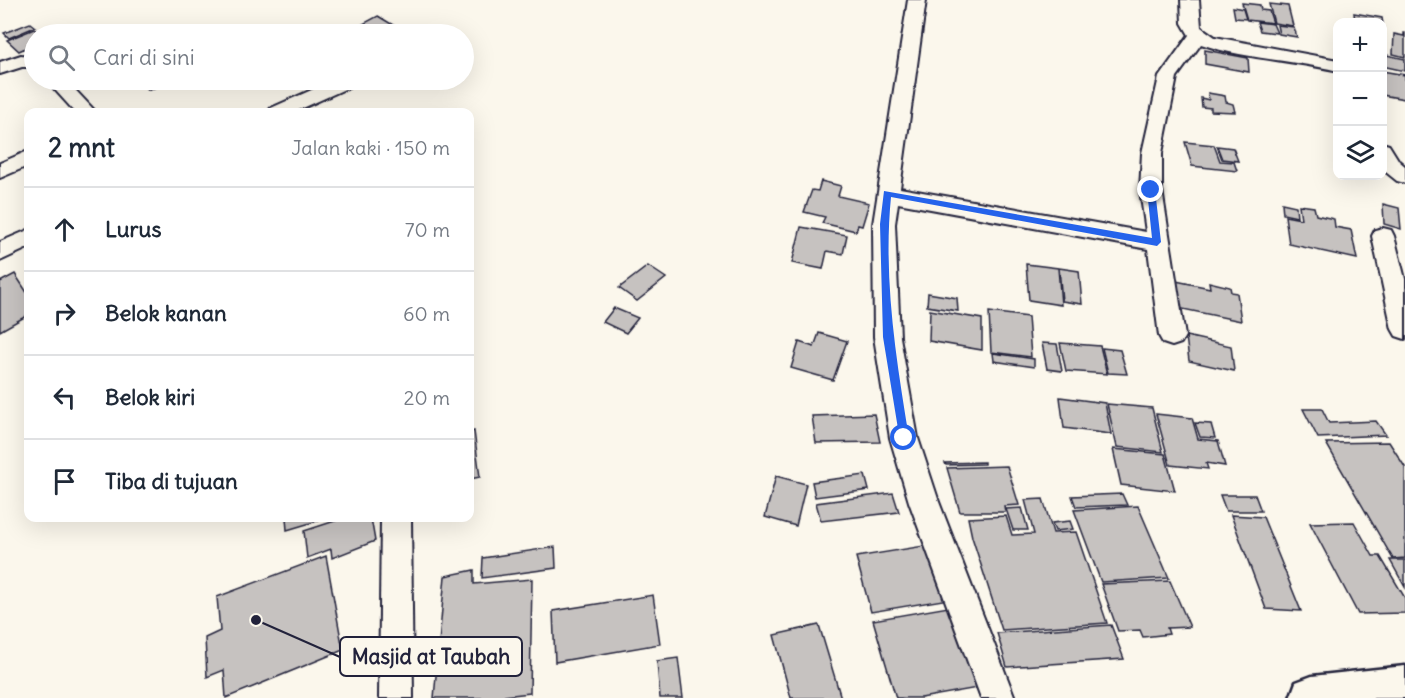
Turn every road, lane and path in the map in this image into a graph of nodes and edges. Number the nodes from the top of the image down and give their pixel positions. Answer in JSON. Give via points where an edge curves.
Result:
{"nodes":[{"id":1,"x":917,"y":0,"type":"edge"},
{"id":2,"x":1190,"y":0,"type":"edge"},
{"id":3,"x":1198,"y":35,"type":"junction"},
{"id":4,"x":24,"y":61,"type":"edge"},
{"id":5,"x":1333,"y":65,"type":"edge"},
{"id":6,"x":0,"y":68,"type":"edge"},
{"id":7,"x":66,"y":90,"type":"edge"},
{"id":8,"x":327,"y":90,"type":"edge"},
{"id":9,"x":82,"y":108,"type":"edge"},
{"id":10,"x":287,"y":108,"type":"edge"},
{"id":11,"x":1387,"y":159,"type":"edge"},
{"id":12,"x":24,"y":160,"type":"edge"},
{"id":13,"x":0,"y":171,"type":"edge"},
{"id":14,"x":1405,"y":176,"type":"edge"},
{"id":15,"x":887,"y":193,"type":"junction"},
{"id":16,"x":1383,"y":236,"type":"dead end"},
{"id":17,"x":24,"y":240,"type":"edge"},
{"id":18,"x":1157,"y":242,"type":"junction"},
{"id":19,"x":0,"y":252,"type":"edge"},
{"id":20,"x":1405,"y":329,"type":"edge"},
{"id":21,"x":1172,"y":336,"type":"dead end"},
{"id":22,"x":396,"y":522,"type":"edge"},
{"id":23,"x":1405,"y":688,"type":"edge"},
{"id":24,"x":396,"y":698,"type":"edge"},
{"id":25,"x":998,"y":698,"type":"edge"},
{"id":26,"x":1312,"y":698,"type":"edge"}],
"edges":[{"from":1,"to":15,"type":"street"},
{"from":2,"to":3,"type":"street","via":[[1190,22]]},
{"from":3,"to":5,"type":"street","via":[[1218,43]]},
{"from":3,"to":18,"type":"street","via":[[1168,77],[1152,153],[1151,190]]},
{"from":4,"to":6,"type":"street"},
{"from":7,"to":9,"type":"street"},
{"from":8,"to":10,"type":"street"},
{"from":11,"to":14,"type":"street"},
{"from":12,"to":13,"type":"street"},
{"from":15,"to":18,"type":"street"},
{"from":15,"to":25,"type":"street","via":[[887,337],[904,438]]},
{"from":16,"to":20,"type":"street"},
{"from":17,"to":19,"type":"street"},
{"from":18,"to":21,"type":"street"},
{"from":22,"to":24,"type":"street"},
{"from":23,"to":26,"type":"highway"}]}
